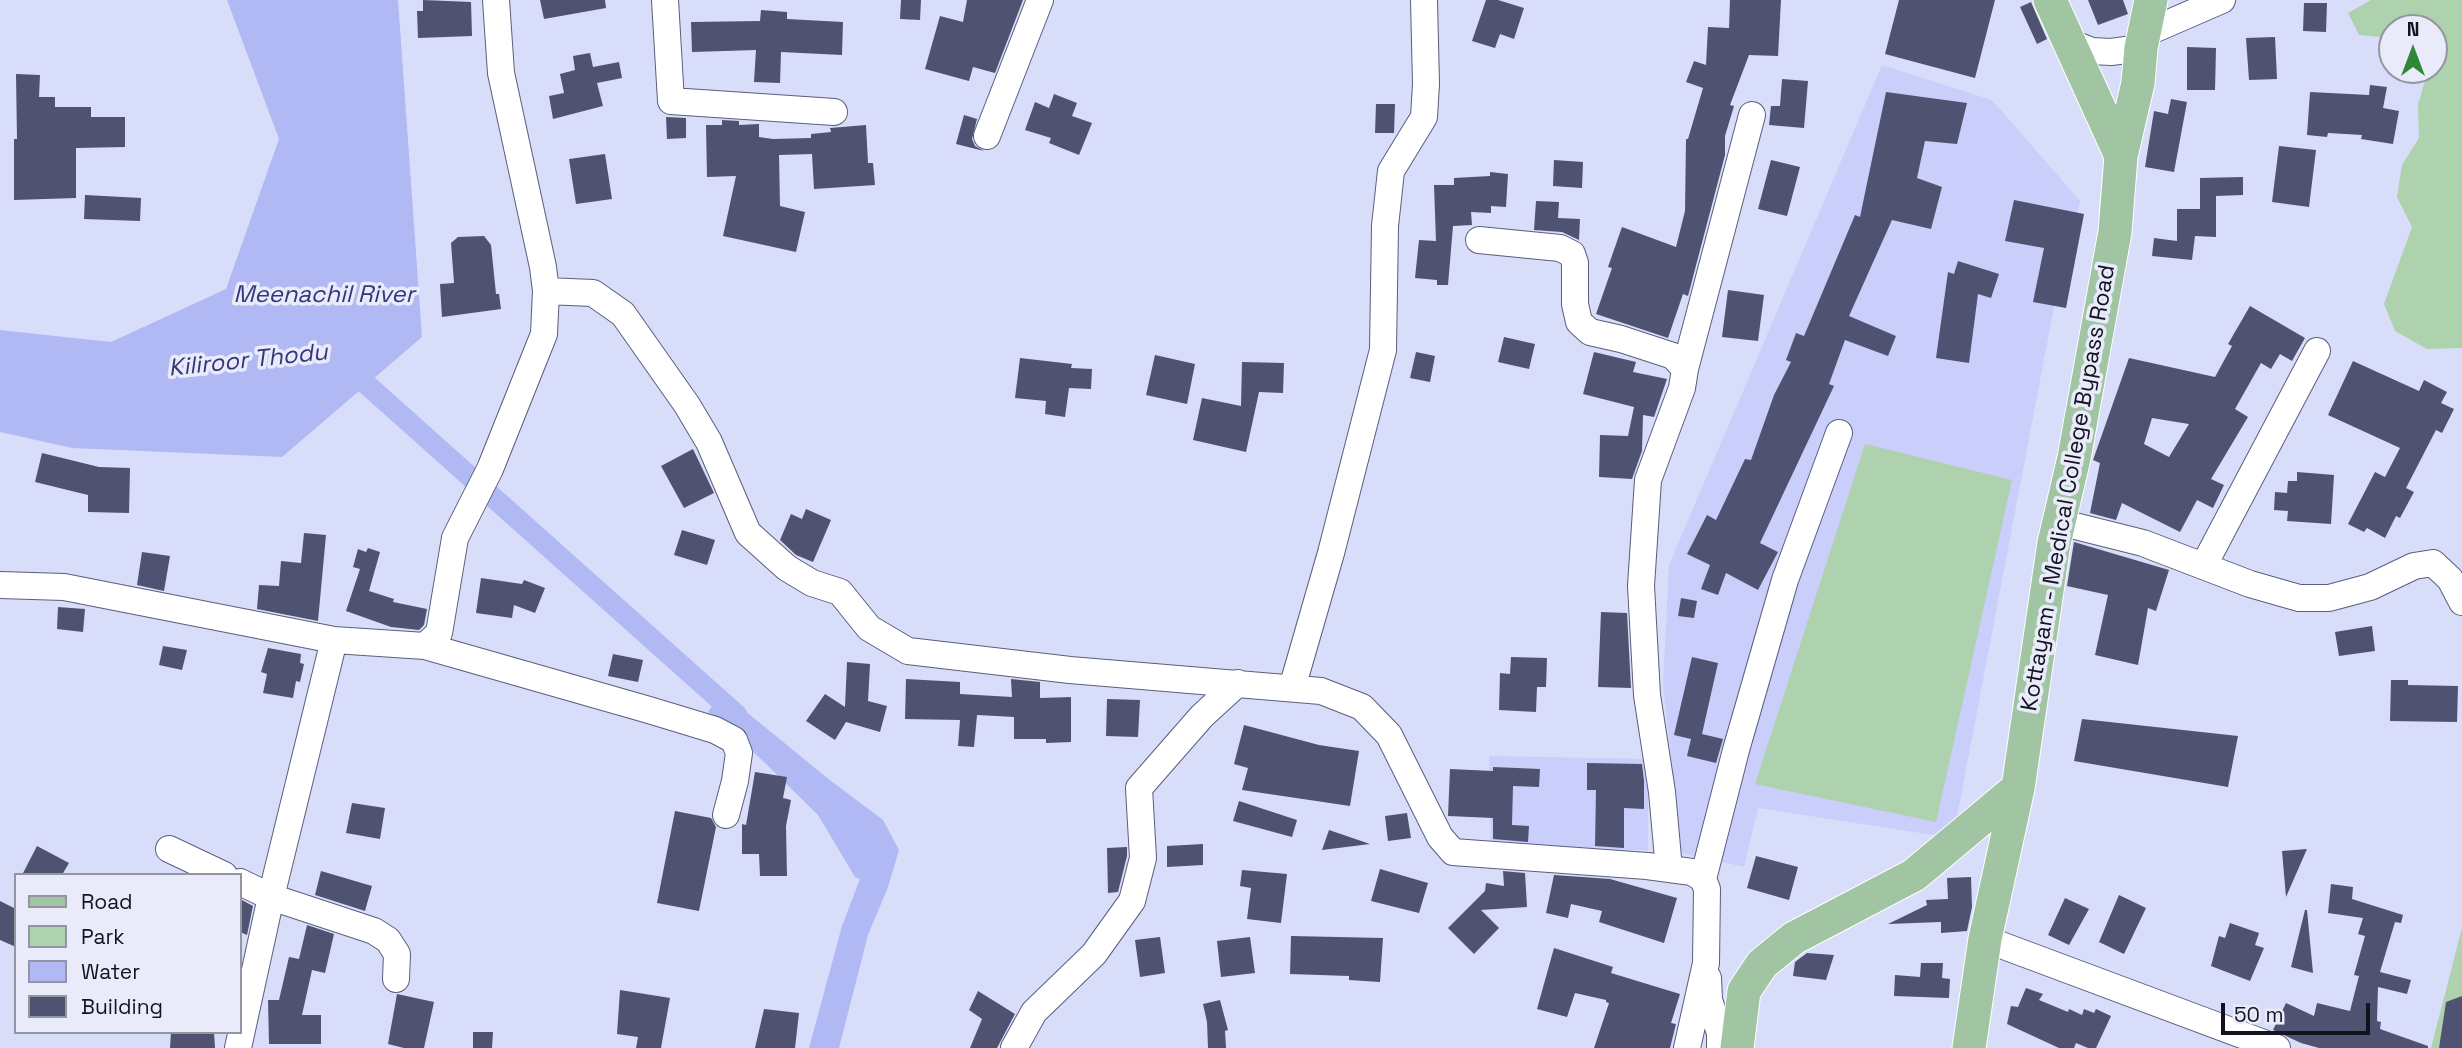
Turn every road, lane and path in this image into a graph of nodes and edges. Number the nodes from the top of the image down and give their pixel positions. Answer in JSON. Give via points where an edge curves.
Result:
{"nodes":[{"id":1,"x":496,"y":0,"type":"edge"},
{"id":2,"x":665,"y":0,"type":"edge"},
{"id":3,"x":1040,"y":0,"type":"edge"},
{"id":4,"x":1424,"y":0,"type":"edge"},
{"id":5,"x":2050,"y":0,"type":"edge"},
{"id":6,"x":2151,"y":0,"type":"edge"},
{"id":7,"x":2222,"y":0,"type":"edge"},
{"id":8,"x":2143,"y":40,"type":"junction"},
{"id":9,"x":2069,"y":42,"type":"junction"},
{"id":10,"x":834,"y":112,"type":"dead end"},
{"id":11,"x":1752,"y":115,"type":"dead end"},
{"id":12,"x":987,"y":136,"type":"dead end"},
{"id":13,"x":2121,"y":156,"type":"junction"},
{"id":14,"x":1479,"y":240,"type":"dead end"},
{"id":15,"x":546,"y":291,"type":"junction"},
{"id":16,"x":2317,"y":351,"type":"dead end"},
{"id":17,"x":1685,"y":369,"type":"junction"},
{"id":18,"x":1839,"y":433,"type":"dead end"},
{"id":19,"x":2059,"y":522,"type":"junction"},
{"id":20,"x":2204,"y":565,"type":"junction"},
{"id":21,"x":0,"y":585,"type":"edge"},
{"id":22,"x":2462,"y":601,"type":"edge"},
{"id":23,"x":334,"y":640,"type":"junction"},
{"id":24,"x":425,"y":646,"type":"junction"},
{"id":25,"x":1238,"y":683,"type":"junction"},
{"id":26,"x":1292,"y":688,"type":"junction"},
{"id":27,"x":2018,"y":788,"type":"junction"},
{"id":28,"x":726,"y":815,"type":"dead end"},
{"id":29,"x":169,"y":849,"type":"dead end"},
{"id":30,"x":1669,"y":869,"type":"junction"},
{"id":31,"x":220,"y":873,"type":"edge"},
{"id":32,"x":1703,"y":878,"type":"junction"},
{"id":33,"x":242,"y":883,"type":"edge"},
{"id":34,"x":271,"y":897,"type":"junction"},
{"id":35,"x":1985,"y":939,"type":"junction"},
{"id":36,"x":1706,"y":963,"type":"junction"},
{"id":37,"x":396,"y":979,"type":"dead end"},
{"id":38,"x":242,"y":1034,"type":"edge"},
{"id":39,"x":1014,"y":1048,"type":"edge"},
{"id":40,"x":1687,"y":1048,"type":"edge"},
{"id":41,"x":1720,"y":1048,"type":"edge"},
{"id":42,"x":1737,"y":1048,"type":"edge"},
{"id":43,"x":1969,"y":1048,"type":"edge"},
{"id":44,"x":2277,"y":1048,"type":"edge"}],
"edges":[{"from":1,"to":15,"type":"street","via":[[501,73]]},
{"from":2,"to":10,"type":"street","via":[[671,101]]},
{"from":3,"to":12,"type":"street"},
{"from":4,"to":26,"type":"street","via":[[1424,117],[1391,172],[1385,226],[1383,349]]},
{"from":5,"to":9,"type":"main road"},
{"from":6,"to":8,"type":"main road","name":"Kottayam - Medical College Bypass Road"},
{"from":7,"to":8,"type":"street"},
{"from":8,"to":9,"type":"street","via":[[2110,52]]},
{"from":8,"to":13,"type":"main road","name":"Kottayam - Medical College Bypass Road"},
{"from":9,"to":13,"type":"main road"},
{"from":11,"to":17,"type":"street"},
{"from":13,"to":19,"type":"main road","name":"Kottayam - Medical College Bypass Road","via":[[2115,232]]},
{"from":14,"to":17,"type":"street","via":[[1560,248],[1572,254],[1579,321],[1590,332],[1673,356]]},
{"from":15,"to":24,"type":"street","via":[[544,334],[490,469],[456,537],[439,633]]},
{"from":15,"to":25,"type":"street","via":[[593,293],[623,314],[709,442],[748,533],[787,568],[840,592],[869,628],[908,651]]},
{"from":16,"to":20,"type":"street"},
{"from":17,"to":30,"type":"street","via":[[1648,480],[1641,586],[1647,695]]},
{"from":18,"to":32,"type":"street","via":[[1785,580]]},
{"from":19,"to":20,"type":"street","via":[[2143,543]]},
{"from":19,"to":27,"type":"main road","name":"Kottayam - Medical College Bypass Road"},
{"from":20,"to":22,"type":"street","via":[[2299,598],[2329,598],[2433,563],[2450,579]]},
{"from":21,"to":23,"type":"street","via":[[64,587]]},
{"from":23,"to":24,"type":"street"},
{"from":23,"to":34,"type":"street"},
{"from":24,"to":28,"type":"street","via":[[715,730],[734,740],[739,753]]},
{"from":25,"to":26,"type":"street"},
{"from":25,"to":39,"type":"street","via":[[1202,716],[1139,788],[1143,858],[1132,901],[1094,954],[1034,1012]]},
{"from":26,"to":30,"type":"street","via":[[1321,691],[1362,707],[1389,735],[1440,837],[1453,852]]},
{"from":27,"to":35,"type":"main road","name":"Kottayam - Medical College Bypass Road"},
{"from":27,"to":42,"type":"main road","via":[[1914,875],[1794,938],[1762,964],[1744,992]]},
{"from":29,"to":31,"type":"street"},
{"from":30,"to":32,"type":"street"},
{"from":32,"to":36,"type":"street","via":[[1707,889]]},
{"from":33,"to":34,"type":"street"},
{"from":34,"to":37,"type":"street","via":[[374,931],[388,940],[397,954]]},
{"from":34,"to":38,"type":"street"},
{"from":35,"to":43,"type":"main road","name":"Kottayam - Medical College Bypass Road"},
{"from":35,"to":44,"type":"street"},
{"from":36,"to":40,"type":"street"},
{"from":36,"to":41,"type":"street"}]}
